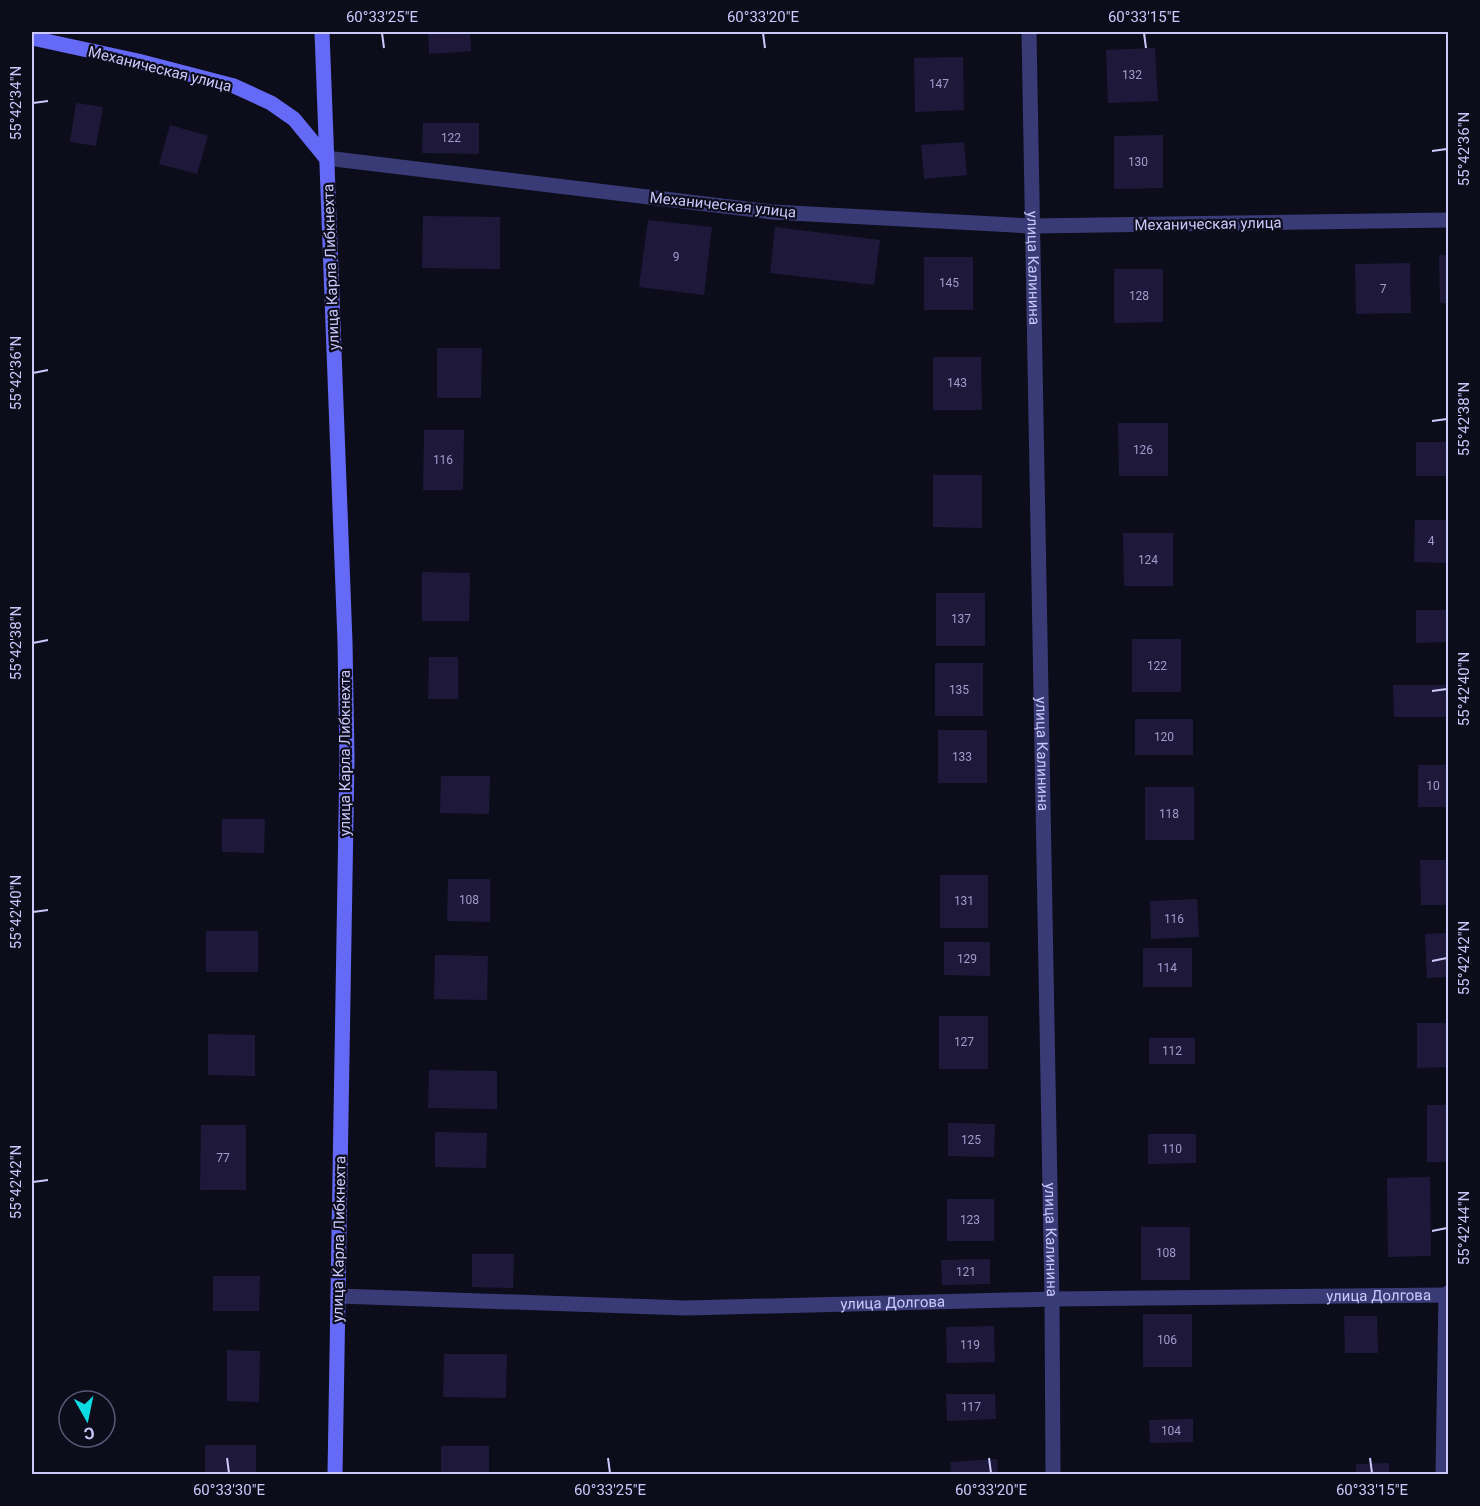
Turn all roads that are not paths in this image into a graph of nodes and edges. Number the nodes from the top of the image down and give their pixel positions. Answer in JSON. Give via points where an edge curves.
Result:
{"nodes":[{"id":1,"x":322,"y":32,"type":"edge"},
{"id":2,"x":1029,"y":32,"type":"edge"},
{"id":3,"x":32,"y":38,"type":"edge"},
{"id":4,"x":326,"y":158,"type":"junction"},
{"id":5,"x":1449,"y":220,"type":"edge"},
{"id":6,"x":1032,"y":226,"type":"junction"},
{"id":7,"x":1448,"y":1294,"type":"edge"},
{"id":8,"x":338,"y":1296,"type":"junction"},
{"id":9,"x":1052,"y":1299,"type":"junction"},
{"id":10,"x":335,"y":1474,"type":"edge"},
{"id":11,"x":1053,"y":1474,"type":"edge"},
{"id":12,"x":1443,"y":1474,"type":"edge"}],
"edges":[{"from":1,"to":4,"type":"main road","name":"улица Карла Либкнехта"},
{"from":2,"to":6,"type":"street","name":"улица Калинина"},
{"from":3,"to":4,"type":"main road","name":"Механическая улица","via":[[234,86],[294,119]]},
{"from":4,"to":6,"type":"street","name":"Механическая улица","via":[[772,212]]},
{"from":4,"to":8,"type":"main road","name":"улица Карла Либкнехта","via":[[347,758]]},
{"from":5,"to":6,"type":"street","name":"Механическая улица"},
{"from":6,"to":9,"type":"street","name":"улица Калинина"},
{"from":7,"to":9,"type":"street","name":"улица Долгова"},
{"from":7,"to":12,"type":"street"},
{"from":8,"to":9,"type":"street","name":"улица Долгова","via":[[686,1308]]},
{"from":8,"to":10,"type":"main road","name":"улица Карла Либкнехта"},
{"from":9,"to":11,"type":"street","name":"улица Калинина"}]}
